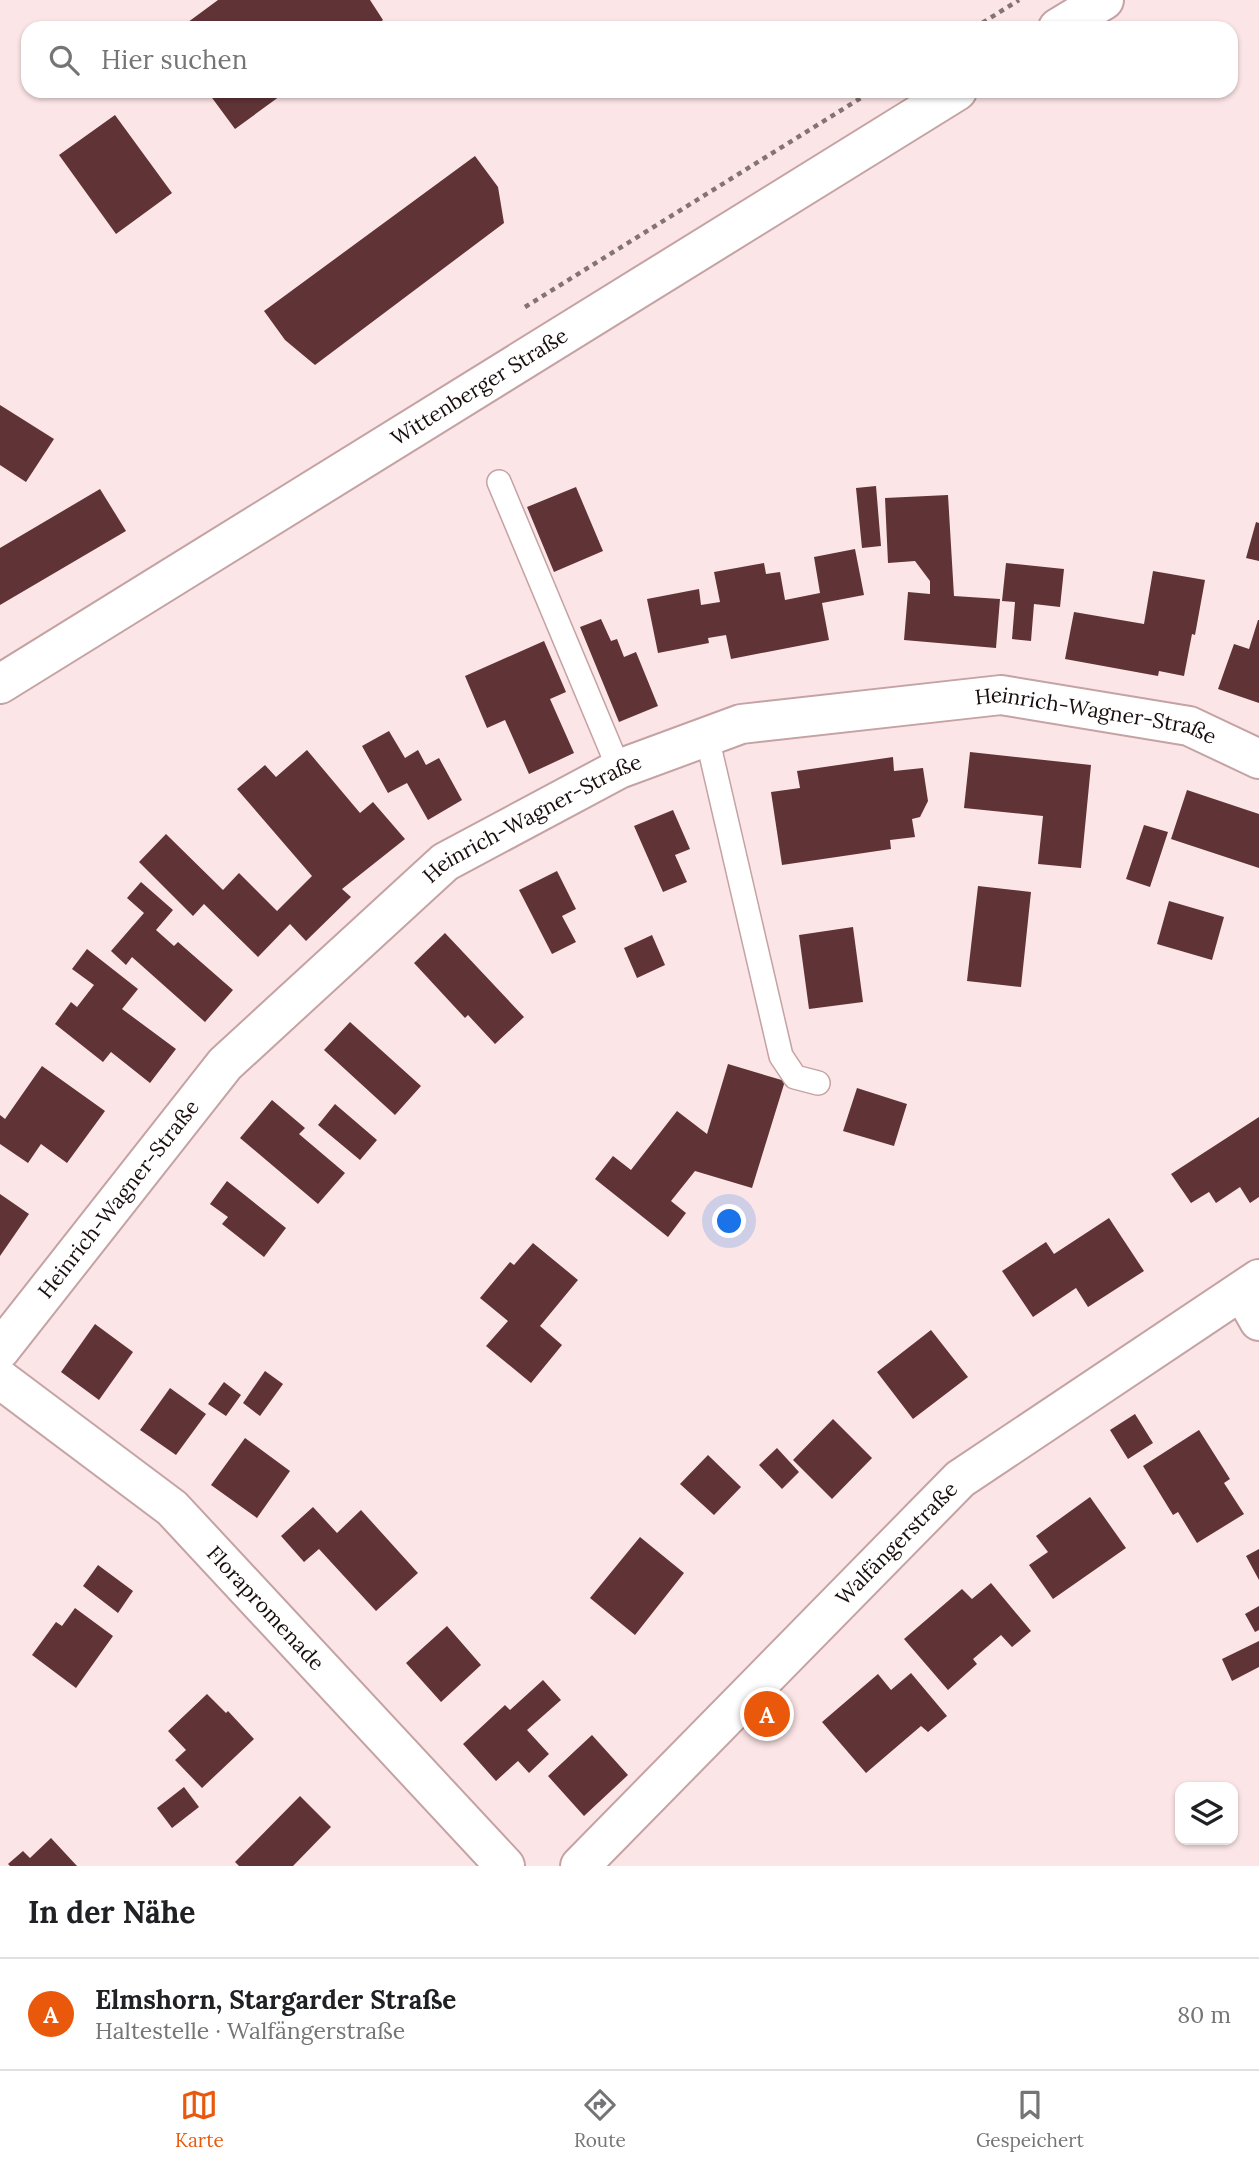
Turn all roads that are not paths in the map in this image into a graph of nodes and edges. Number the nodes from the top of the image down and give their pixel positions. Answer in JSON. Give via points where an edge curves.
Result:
{"nodes":[{"id":1,"x":946,"y":98,"type":"edge"},
{"id":2,"x":499,"y":482,"type":"dead end"},
{"id":3,"x":0,"y":684,"type":"edge"},
{"id":4,"x":707,"y":737,"type":"junction"},
{"id":5,"x":1259,"y":759,"type":"edge"},
{"id":6,"x":619,"y":769,"type":"junction"},
{"id":7,"x":818,"y":1083,"type":"dead end"},
{"id":8,"x":1253,"y":1297,"type":"edge"},
{"id":9,"x":0,"y":1350,"type":"edge"},
{"id":10,"x":0,"y":1379,"type":"edge"},
{"id":11,"x":505,"y":1866,"type":"edge"},
{"id":12,"x":580,"y":1866,"type":"edge"}],
"edges":[{"from":1,"to":3,"type":"street","name":"Wittenberger Straße"},
{"from":2,"to":6,"type":"lane"},
{"from":4,"to":5,"type":"street","name":"Heinrich-Wagner-Straße","via":[[741,724],[1001,695],[1189,726]]},
{"from":4,"to":6,"type":"street","name":"Heinrich-Wagner-Straße"},
{"from":4,"to":7,"type":"lane","via":[[781,1056],[795,1077]]},
{"from":6,"to":9,"type":"street","name":"Heinrich-Wagner-Straße","via":[[445,862],[225,1064]]},
{"from":8,"to":12,"type":"street","name":"Walfängerstraße","via":[[960,1479]]},
{"from":10,"to":11,"type":"street","name":"Florapromenade","via":[[172,1508]]}]}
